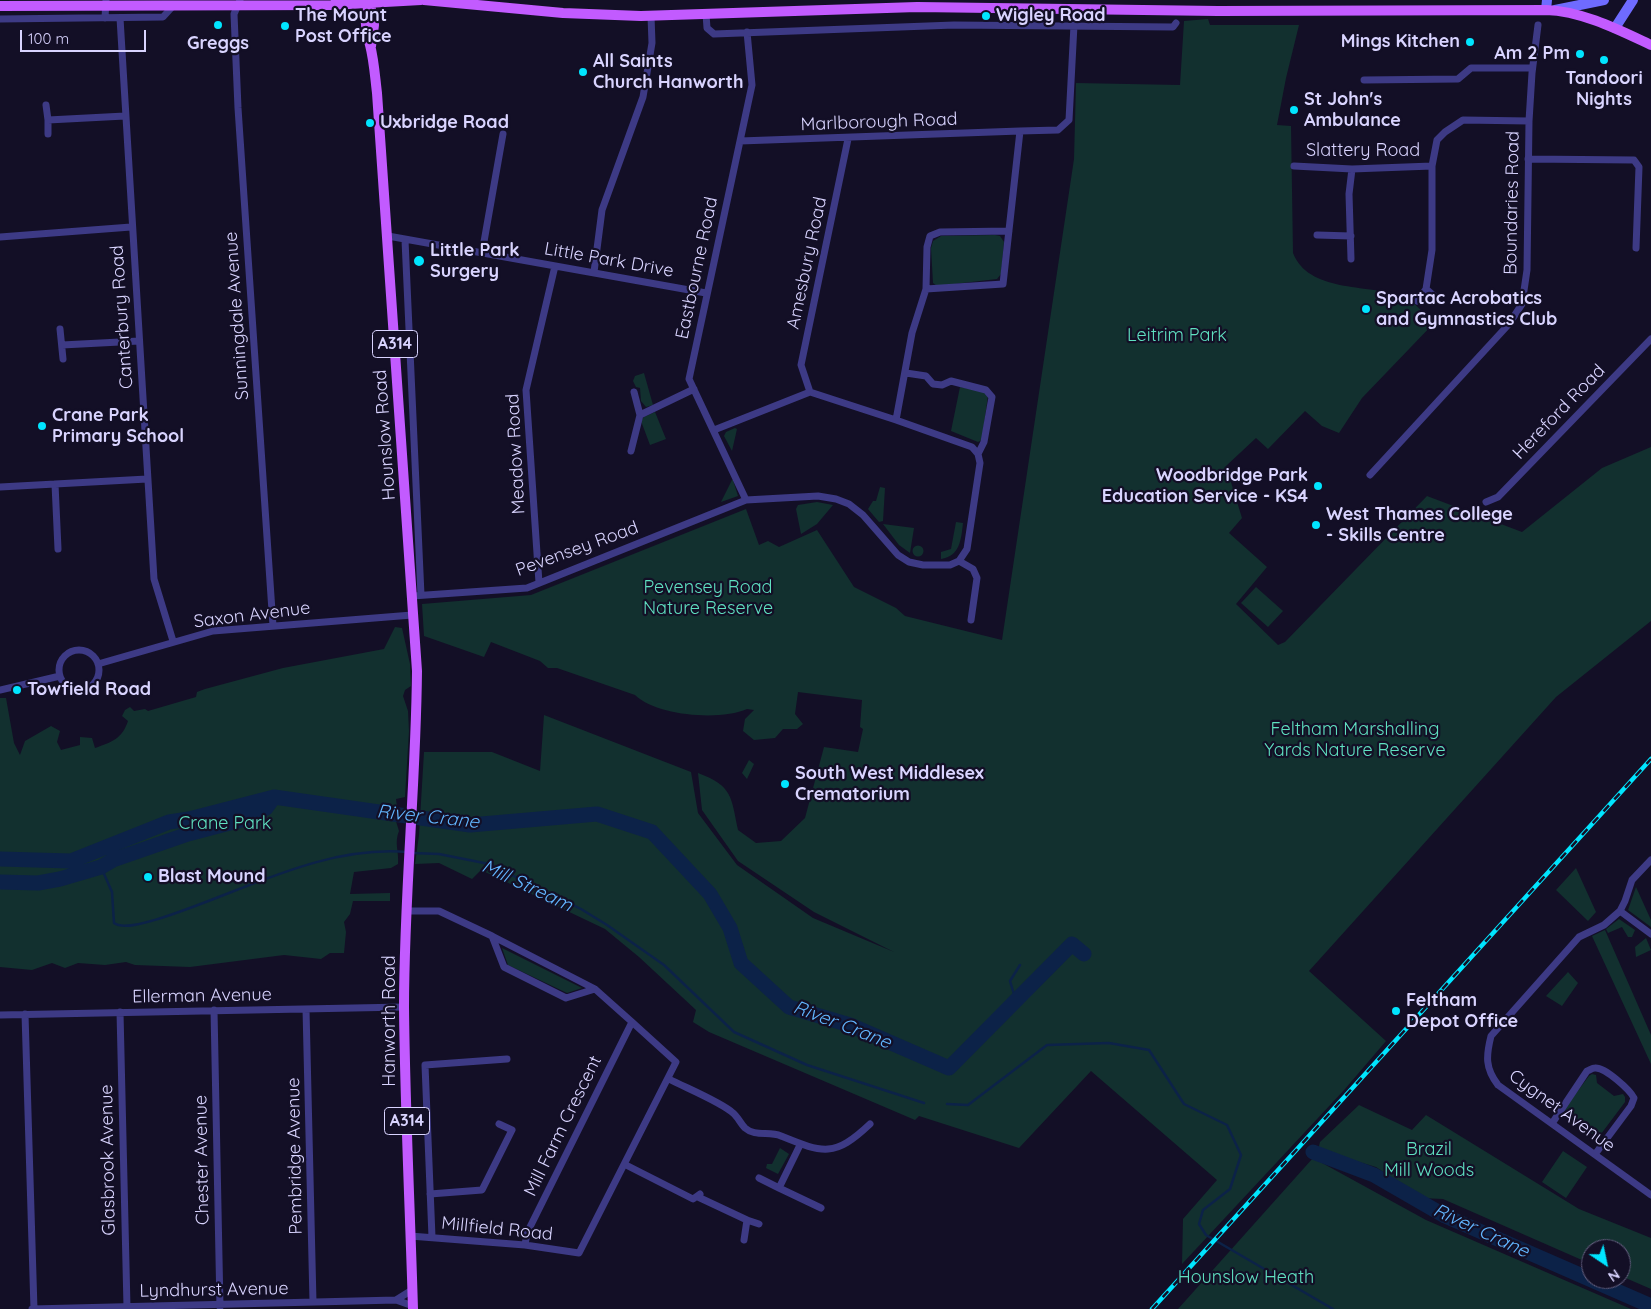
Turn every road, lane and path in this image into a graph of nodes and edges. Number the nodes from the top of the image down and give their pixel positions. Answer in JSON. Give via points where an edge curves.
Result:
{"nodes":[{"id":1,"x":423,"y":0,"type":"edge"},
{"id":2,"x":1604,"y":0,"type":"edge"},
{"id":3,"x":1633,"y":0,"type":"edge"},
{"id":4,"x":370,"y":1,"type":"edge"},
{"id":5,"x":106,"y":2,"type":"edge"},
{"id":6,"x":238,"y":2,"type":"edge"},
{"id":7,"x":0,"y":6,"type":"edge"},
{"id":8,"x":174,"y":6,"type":"junction"},
{"id":9,"x":1549,"y":6,"type":"edge"},
{"id":10,"x":706,"y":14,"type":"junction"},
{"id":11,"x":651,"y":16,"type":"junction"},
{"id":12,"x":105,"y":18,"type":"junction"},
{"id":13,"x":120,"y":18,"type":"junction"},
{"id":14,"x":0,"y":19,"type":"edge"},
{"id":15,"x":1176,"y":22,"type":"dead end"},
{"id":16,"x":1074,"y":25,"type":"junction"},
{"id":17,"x":1538,"y":25,"type":"dead end"},
{"id":18,"x":1615,"y":28,"type":"junction"},
{"id":19,"x":748,"y":32,"type":"junction"},
{"id":20,"x":1651,"y":45,"type":"edge"},
{"id":21,"x":1532,"y":68,"type":"junction"},
{"id":22,"x":1364,"y":80,"type":"dead end"},
{"id":23,"x":46,"y":105,"type":"dead end"},
{"id":24,"x":125,"y":116,"type":"junction"},
{"id":25,"x":48,"y":120,"type":"junction"},
{"id":26,"x":1529,"y":121,"type":"junction"},
{"id":27,"x":1020,"y":132,"type":"junction"},
{"id":28,"x":48,"y":134,"type":"dead end"},
{"id":29,"x":503,"y":134,"type":"dead end"},
{"id":30,"x":848,"y":139,"type":"junction"},
{"id":31,"x":740,"y":141,"type":"junction"},
{"id":32,"x":1528,"y":159,"type":"junction"},
{"id":33,"x":1294,"y":166,"type":"dead end"},
{"id":34,"x":1432,"y":166,"type":"junction"},
{"id":35,"x":1352,"y":168,"type":"junction"},
{"id":36,"x":132,"y":227,"type":"junction"},
{"id":37,"x":1009,"y":231,"type":"junction"},
{"id":38,"x":1317,"y":235,"type":"dead end"},
{"id":39,"x":388,"y":236,"type":"junction"},
{"id":40,"x":1351,"y":236,"type":"junction"},
{"id":41,"x":0,"y":237,"type":"edge"},
{"id":42,"x":405,"y":240,"type":"junction"},
{"id":43,"x":1636,"y":248,"type":"dead end"},
{"id":44,"x":482,"y":253,"type":"junction"},
{"id":45,"x":1350,"y":259,"type":"dead end"},
{"id":46,"x":555,"y":266,"type":"junction"},
{"id":47,"x":594,"y":272,"type":"junction"},
{"id":48,"x":1003,"y":284,"type":"junction"},
{"id":49,"x":926,"y":289,"type":"junction"},
{"id":50,"x":1426,"y":289,"type":"junction"},
{"id":51,"x":706,"y":293,"type":"junction"},
{"id":52,"x":1002,"y":293,"type":"dead end"},
{"id":53,"x":1434,"y":296,"type":"dead end"},
{"id":54,"x":1417,"y":301,"type":"dead end"},
{"id":55,"x":60,"y":329,"type":"dead end"},
{"id":56,"x":1651,"y":339,"type":"edge"},
{"id":57,"x":139,"y":341,"type":"junction"},
{"id":58,"x":62,"y":345,"type":"junction"},
{"id":59,"x":63,"y":359,"type":"dead end"},
{"id":60,"x":906,"y":373,"type":"junction"},
{"id":61,"x":694,"y":389,"type":"junction"},
{"id":62,"x":634,"y":392,"type":"dead end"},
{"id":63,"x":810,"y":392,"type":"junction"},
{"id":64,"x":640,"y":415,"type":"junction"},
{"id":65,"x":896,"y":420,"type":"junction"},
{"id":66,"x":714,"y":430,"type":"junction"},
{"id":67,"x":632,"y":451,"type":"dead end"},
{"id":68,"x":978,"y":454,"type":"junction"},
{"id":69,"x":1370,"y":475,"type":"dead end"},
{"id":70,"x":148,"y":479,"type":"junction"},
{"id":71,"x":55,"y":484,"type":"junction"},
{"id":72,"x":0,"y":487,"type":"edge"},
{"id":73,"x":746,"y":500,"type":"junction"},
{"id":74,"x":1486,"y":502,"type":"dead end"},
{"id":75,"x":58,"y":549,"type":"dead end"},
{"id":76,"x":959,"y":560,"type":"junction"},
{"id":77,"x":539,"y":583,"type":"junction"},
{"id":78,"x":417,"y":596,"type":"junction"},
{"id":79,"x":412,"y":615,"type":"junction"},
{"id":80,"x":971,"y":620,"type":"dead end"},
{"id":81,"x":273,"y":626,"type":"junction"},
{"id":82,"x":173,"y":641,"type":"junction"},
{"id":83,"x":98,"y":664,"type":"junction"},
{"id":84,"x":60,"y":676,"type":"junction"},
{"id":85,"x":0,"y":690,"type":"edge"},
{"id":86,"x":417,"y":733,"type":"joint"},
{"id":87,"x":1651,"y":860,"type":"edge"},
{"id":88,"x":1620,"y":911,"type":"junction"},
{"id":89,"x":406,"y":912,"type":"junction"},
{"id":90,"x":1651,"y":934,"type":"edge"},
{"id":91,"x":492,"y":936,"type":"junction"},
{"id":92,"x":595,"y":988,"type":"junction"},
{"id":93,"x":404,"y":1007,"type":"junction"},
{"id":94,"x":306,"y":1008,"type":"junction"},
{"id":95,"x":214,"y":1010,"type":"junction"},
{"id":96,"x":120,"y":1012,"type":"junction"},
{"id":97,"x":25,"y":1014,"type":"junction"},
{"id":98,"x":0,"y":1015,"type":"edge"},
{"id":99,"x":632,"y":1022,"type":"junction"},
{"id":100,"x":507,"y":1060,"type":"dead end"},
{"id":101,"x":668,"y":1079,"type":"junction"},
{"id":102,"x":1553,"y":1122,"type":"junction"},
{"id":103,"x":499,"y":1124,"type":"dead end"},
{"id":104,"x":870,"y":1124,"type":"dead end"},
{"id":105,"x":800,"y":1145,"type":"junction"},
{"id":106,"x":1596,"y":1153,"type":"junction"},
{"id":107,"x":626,"y":1165,"type":"junction"},
{"id":108,"x":759,"y":1178,"type":"dead end"},
{"id":109,"x":779,"y":1188,"type":"junction"},
{"id":110,"x":430,"y":1194,"type":"junction"},
{"id":111,"x":1651,"y":1195,"type":"edge"},
{"id":112,"x":821,"y":1208,"type":"dead end"},
{"id":113,"x":747,"y":1220,"type":"junction"},
{"id":114,"x":760,"y":1224,"type":"dead end"},
{"id":115,"x":410,"y":1236,"type":"junction"},
{"id":116,"x":432,"y":1237,"type":"junction"},
{"id":117,"x":744,"y":1240,"type":"dead end"},
{"id":118,"x":525,"y":1246,"type":"junction"},
{"id":119,"x":412,"y":1290,"type":"junction"},
{"id":120,"x":396,"y":1300,"type":"junction"},
{"id":121,"x":313,"y":1302,"type":"junction"},
{"id":122,"x":127,"y":1307,"type":"junction"},
{"id":123,"x":220,"y":1307,"type":"edge"},
{"id":124,"x":413,"y":1307,"type":"edge"},
{"id":125,"x":33,"y":1309,"type":"edge"}],
"edges":[{"from":1,"to":4,"type":"main road"},
{"from":1,"to":11,"type":"main road","via":[[571,13]]},
{"from":2,"to":9,"type":"main road"},
{"from":3,"to":18,"type":"main road"},
{"from":4,"to":6,"type":"main road"},
{"from":4,"to":39,"type":"main road","name":"Hounslow Road","number":"A314","via":[[364,20],[377,93]]},
{"from":5,"to":7,"type":"main road"},
{"from":5,"to":8,"type":"main road"},
{"from":5,"to":12,"type":"street"},
{"from":6,"to":8,"type":"main road"},
{"from":6,"to":81,"type":"street","name":"Sunningdale Avenue","via":[[234,14],[238,108]]},
{"from":8,"to":13,"type":"street","via":[[163,17]]},
{"from":9,"to":10,"type":"main road","via":[[1218,12],[917,7]]},
{"from":9,"to":18,"type":"main road"},
{"from":10,"to":11,"type":"main road"},
{"from":10,"to":19,"type":"street","via":[[707,28],[714,34]]},
{"from":11,"to":47,"type":"street","via":[[652,43],[642,97],[602,210]]},
{"from":12,"to":13,"type":"street"},
{"from":12,"to":14,"type":"street"},
{"from":13,"to":24,"type":"street","name":"Canterbury Road"},
{"from":15,"to":16,"type":"street","via":[[1173,27]]},
{"from":16,"to":19,"type":"street","via":[[954,25]]},
{"from":16,"to":27,"type":"street","via":[[1068,120],[1058,130]]},
{"from":17,"to":21,"type":"street","name":"Boundaries Road"},
{"from":18,"to":20,"type":"main road"},
{"from":19,"to":31,"type":"street","name":"Eastbourne Road","via":[[752,86]]},
{"from":21,"to":22,"type":"street","via":[[1471,68],[1458,78]]},
{"from":21,"to":26,"type":"street","name":"Boundaries Road"},
{"from":23,"to":25,"type":"street"},
{"from":24,"to":25,"type":"street"},
{"from":24,"to":36,"type":"street","name":"Canterbury Road"},
{"from":25,"to":28,"type":"street"},
{"from":26,"to":32,"type":"street","name":"Boundaries Road"},
{"from":26,"to":34,"type":"street","via":[[1463,120],[1437,140]]},
{"from":27,"to":30,"type":"street","name":"Marlborough Road"},
{"from":27,"to":37,"type":"street"},
{"from":29,"to":44,"type":"street"},
{"from":30,"to":31,"type":"street","name":"Marlborough Road"},
{"from":30,"to":63,"type":"street","name":"Amesbury Road","via":[[801,365]]},
{"from":31,"to":51,"type":"street","name":"Eastbourne Road"},
{"from":32,"to":43,"type":"street","via":[[1634,160],[1639,167]]},
{"from":32,"to":69,"type":"street","name":"Boundaries Road","via":[[1527,270],[1522,304],[1508,324]]},
{"from":33,"to":35,"type":"street","name":"Slattery Road"},
{"from":34,"to":35,"type":"street","name":"Slattery Road"},
{"from":34,"to":50,"type":"street","via":[[1432,250]]},
{"from":35,"to":40,"type":"street","via":[[1349,194]]},
{"from":36,"to":41,"type":"street"},
{"from":36,"to":57,"type":"street","name":"Canterbury Road"},
{"from":37,"to":48,"type":"street"},
{"from":37,"to":49,"type":"street","via":[[940,232],[930,236]]},
{"from":38,"to":40,"type":"street"},
{"from":39,"to":42,"type":"street","name":"Little Park Drive"},
{"from":39,"to":78,"type":"main road","name":"Hounslow Road","number":"A314"},
{"from":40,"to":45,"type":"street"},
{"from":42,"to":44,"type":"street","name":"Little Park Drive"},
{"from":42,"to":78,"type":"street"},
{"from":44,"to":46,"type":"street","name":"Little Park Drive"},
{"from":46,"to":47,"type":"street","name":"Little Park Drive"},
{"from":46,"to":77,"type":"street","name":"Meadow Road","via":[[526,390]]},
{"from":47,"to":51,"type":"street","name":"Little Park Drive"},
{"from":48,"to":49,"type":"street"},
{"from":48,"to":52,"type":"street"},
{"from":49,"to":60,"type":"street","via":[[912,333]]},
{"from":50,"to":53,"type":"street"},
{"from":50,"to":54,"type":"street"},
{"from":51,"to":61,"type":"street","name":"Eastbourne Road","via":[[689,379]]},
{"from":55,"to":58,"type":"street"},
{"from":56,"to":74,"type":"street","name":"Hereford Road","via":[[1498,497]]},
{"from":57,"to":58,"type":"street"},
{"from":57,"to":70,"type":"street","name":"Canterbury Road"},
{"from":58,"to":59,"type":"street"},
{"from":60,"to":65,"type":"street"},
{"from":60,"to":68,"type":"street","via":[[926,376],[933,384],[951,381],[990,393],[992,398],[984,442]]},
{"from":61,"to":64,"type":"street"},
{"from":61,"to":66,"type":"street","name":"Eastbourne Road"},
{"from":62,"to":64,"type":"street"},
{"from":63,"to":65,"type":"street"},
{"from":63,"to":66,"type":"street"},
{"from":64,"to":67,"type":"street"},
{"from":65,"to":68,"type":"street","via":[[972,447]]},
{"from":66,"to":73,"type":"street","name":"Eastbourne Road"},
{"from":68,"to":76,"type":"street","via":[[980,463],[967,549]]},
{"from":70,"to":71,"type":"street"},
{"from":70,"to":82,"type":"street","name":"Canterbury Road","via":[[154,579]]},
{"from":71,"to":72,"type":"street"},
{"from":71,"to":75,"type":"street"},
{"from":73,"to":76,"type":"street","via":[[836,498],[863,515],[908,562],[942,566]]},
{"from":73,"to":77,"type":"street","name":"Pevensey Road"},
{"from":76,"to":80,"type":"street","via":[[973,569],[977,578]]},
{"from":77,"to":78,"type":"street","name":"Pevensey Road","via":[[527,588]]},
{"from":78,"to":79,"type":"main road","name":"Hounslow Road","number":"A314"},
{"from":79,"to":81,"type":"street","name":"Saxon Avenue"},
{"from":79,"to":86,"type":"main road","name":"Hounslow Road","number":"A314","via":[[417,671]]},
{"from":81,"to":82,"type":"street","name":"Saxon Avenue","via":[[213,631]]},
{"from":82,"to":83,"type":"street","name":"Saxon Avenue"},
{"from":83,"to":84,"type":"street","via":[[90,653],[77,650],[65,656],[59,669]]},
{"from":83,"to":84,"type":"street","via":[[100,670],[96,682],[85,690],[67,686]]},
{"from":84,"to":85,"type":"street"},
{"from":86,"to":89,"type":"main road","name":"Hanworth Road","number":"A314"},
{"from":87,"to":88,"type":"street","name":"Cygnet Avenue","via":[[1632,880]]},
{"from":88,"to":90,"type":"street"},
{"from":88,"to":102,"type":"street","name":"Cygnet Avenue","via":[[1604,925],[1580,937],[1491,1036],[1486,1055],[1492,1077],[1498,1085]]},
{"from":89,"to":91,"type":"street","via":[[439,911]]},
{"from":89,"to":93,"type":"main road","name":"Hanworth Road","number":"A314"},
{"from":91,"to":92,"type":"street"},
{"from":91,"to":92,"type":"street","via":[[504,967],[566,998]]},
{"from":92,"to":99,"type":"street"},
{"from":93,"to":94,"type":"street","name":"Ellerman Avenue"},
{"from":93,"to":115,"type":"main road","name":"Hanworth Road","number":"A314"},
{"from":94,"to":95,"type":"street","name":"Ellerman Avenue"},
{"from":94,"to":121,"type":"street","name":"Pembridge Avenue"},
{"from":95,"to":96,"type":"street","name":"Ellerman Avenue"},
{"from":95,"to":123,"type":"street","name":"Chester Avenue"},
{"from":96,"to":97,"type":"street","name":"Ellerman Avenue"},
{"from":96,"to":122,"type":"street","name":"Glasbrook Avenue"},
{"from":97,"to":98,"type":"street","name":"Ellerman Avenue"},
{"from":97,"to":125,"type":"street"},
{"from":99,"to":101,"type":"street","via":[[676,1062]]},
{"from":99,"to":118,"type":"street","name":"Mill Farm Crescent","via":[[527,1233]]},
{"from":100,"to":110,"type":"street","name":"Hanworth Road","via":[[425,1065]]},
{"from":101,"to":105,"type":"street","via":[[733,1112],[746,1128],[756,1134],[779,1135]]},
{"from":101,"to":107,"type":"street"},
{"from":102,"to":106,"type":"street","name":"Cygnet Avenue"},
{"from":102,"to":106,"type":"street","via":[[1587,1071],[1596,1067],[1602,1069],[1630,1091],[1634,1098]]},
{"from":103,"to":110,"type":"street","via":[[512,1130],[482,1190]]},
{"from":104,"to":105,"type":"street","via":[[844,1145],[827,1150]]},
{"from":105,"to":109,"type":"street"},
{"from":106,"to":111,"type":"street","name":"Cygnet Avenue"},
{"from":107,"to":113,"type":"street","via":[[693,1198],[699,1195]]},
{"from":107,"to":118,"type":"street","name":"Millfield Road","via":[[579,1253]]},
{"from":108,"to":109,"type":"street"},
{"from":109,"to":112,"type":"street"},
{"from":110,"to":116,"type":"street","name":"Hanworth Road"},
{"from":113,"to":114,"type":"street"},
{"from":113,"to":117,"type":"street"},
{"from":115,"to":116,"type":"street","name":"Millfield Road"},
{"from":115,"to":119,"type":"main road","name":"Hanworth Road","number":"A314"},
{"from":116,"to":118,"type":"street","name":"Millfield Road"},
{"from":119,"to":120,"type":"street"},
{"from":119,"to":124,"type":"main road","name":"Hanworth Road","number":"A314"},
{"from":120,"to":121,"type":"street","name":"Lyndhurst Avenue"},
{"from":120,"to":124,"type":"street","name":"Lyndhurst Avenue"},
{"from":121,"to":123,"type":"street","name":"Lyndhurst Avenue"},
{"from":122,"to":123,"type":"street","name":"Lyndhurst Avenue"},
{"from":122,"to":125,"type":"street","name":"Lyndhurst Avenue"}]}
